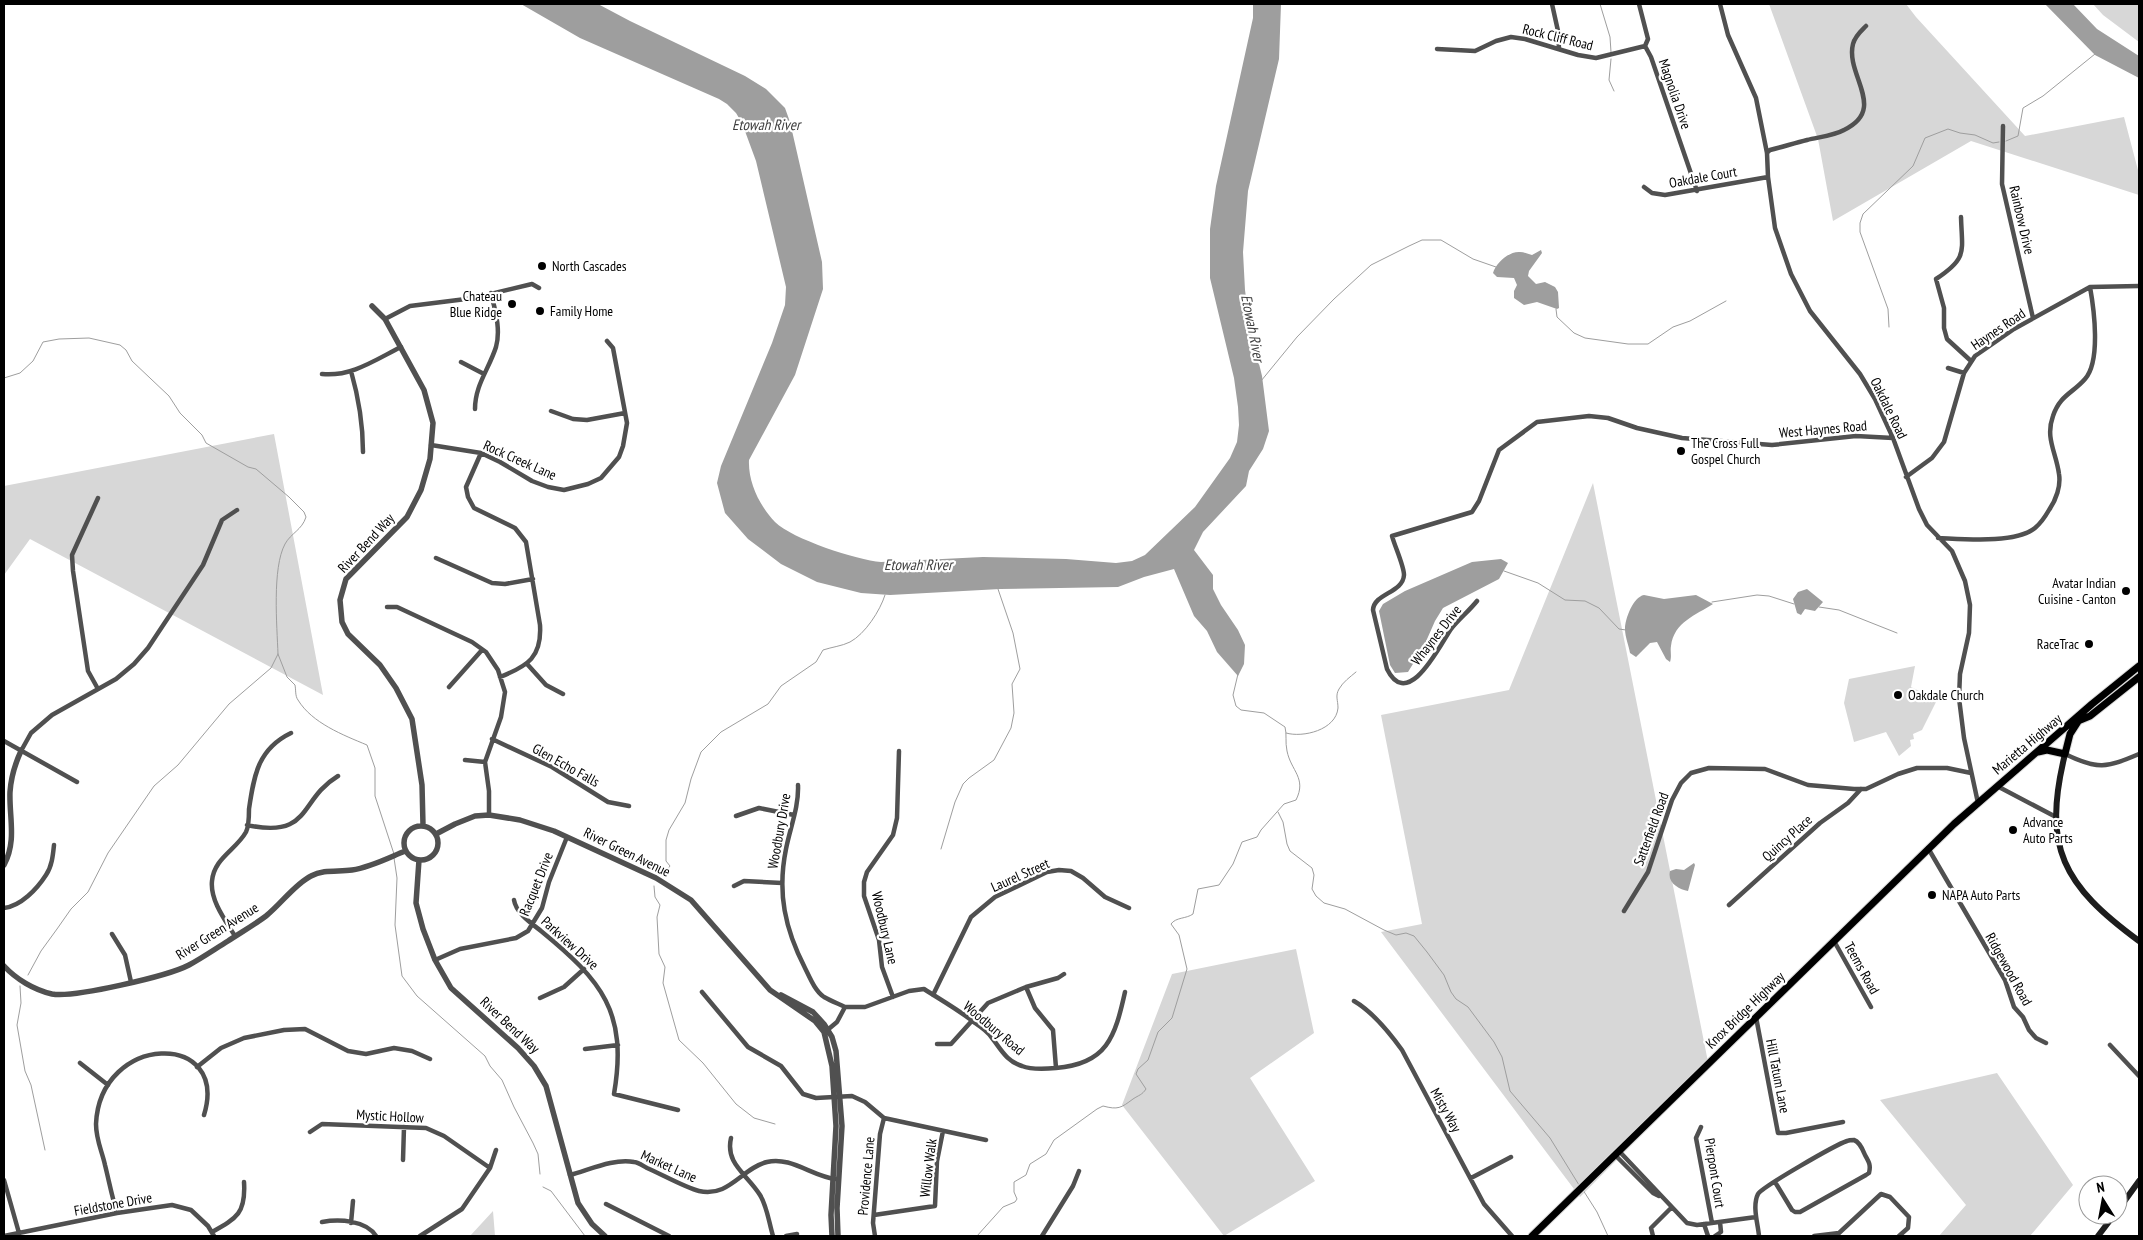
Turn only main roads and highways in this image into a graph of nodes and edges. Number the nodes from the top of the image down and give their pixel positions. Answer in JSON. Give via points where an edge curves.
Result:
{"nodes":[{"id":1,"x":2139,"y":666,"type":"edge"},
{"id":2,"x":2139,"y":677,"type":"edge"},
{"id":3,"x":2092,"y":704,"type":"junction"},
{"id":4,"x":2078,"y":721,"type":"junction"},
{"id":5,"x":2037,"y":752,"type":"junction"},
{"id":6,"x":2065,"y":754,"type":"junction"},
{"id":7,"x":1978,"y":803,"type":"joint"},
{"id":8,"x":2139,"y":941,"type":"edge"},
{"id":9,"x":2139,"y":1181,"type":"edge"},
{"id":10,"x":2128,"y":1196,"type":"edge"},
{"id":11,"x":2106,"y":1225,"type":"edge"},
{"id":12,"x":1532,"y":1236,"type":"edge"},
{"id":13,"x":2098,"y":1236,"type":"edge"}],
"edges":[{"from":1,"to":3,"type":"main road","name":"Marietta Highway"},
{"from":2,"to":4,"type":"main road","name":"Marietta Highway","via":[[2090,716]]},
{"from":3,"to":4,"type":"main road","name":"Marietta Highway"},
{"from":3,"to":5,"type":"main road","name":"Marietta Highway"},
{"from":4,"to":6,"type":"main road","name":"Marietta Highway","via":[[2070,734]]},
{"from":5,"to":6,"type":"main road","via":[[2047,750]]},
{"from":5,"to":7,"type":"main road","name":"Marietta Highway"},
{"from":6,"to":8,"type":"main road","name":"Marietta Highway","via":[[2057,786],[2059,845],[2077,884],[2108,917]]},
{"from":7,"to":12,"type":"main road","name":"Knox Bridge Highway","via":[[1928,848]]},
{"from":9,"to":10,"type":"main road"},
{"from":11,"to":13,"type":"main road"}]}
